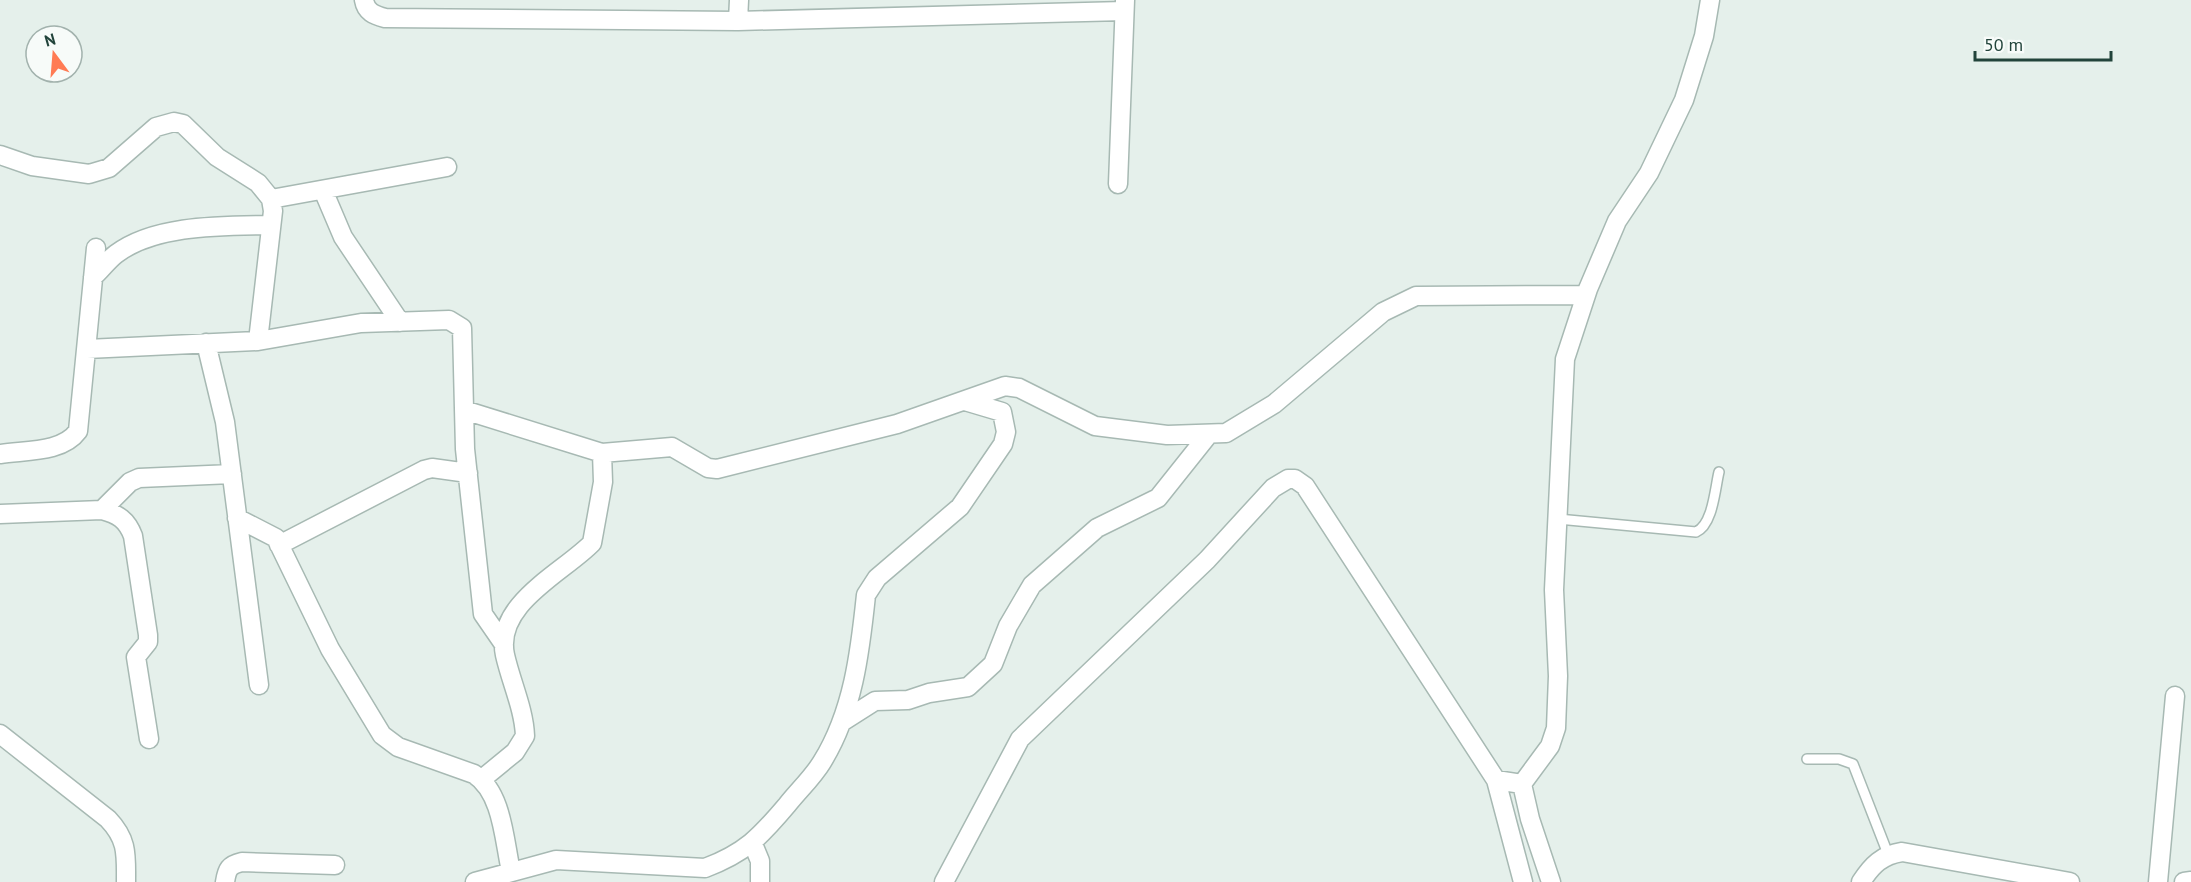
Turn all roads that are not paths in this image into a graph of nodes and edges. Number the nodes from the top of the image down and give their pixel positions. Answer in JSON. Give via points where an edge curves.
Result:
{"nodes":[{"id":1,"x":364,"y":0,"type":"edge"},
{"id":2,"x":739,"y":0,"type":"edge"},
{"id":3,"x":1710,"y":0,"type":"edge"},
{"id":4,"x":1124,"y":5,"type":"edge"},
{"id":5,"x":738,"y":21,"type":"junction"},
{"id":6,"x":0,"y":155,"type":"edge"},
{"id":7,"x":447,"y":167,"type":"dead end"},
{"id":8,"x":1118,"y":184,"type":"dead end"},
{"id":9,"x":324,"y":190,"type":"junction"},
{"id":10,"x":271,"y":199,"type":"junction"},
{"id":11,"x":271,"y":225,"type":"junction"},
{"id":12,"x":96,"y":248,"type":"dead end"},
{"id":13,"x":93,"y":278,"type":"junction"},
{"id":14,"x":1586,"y":294,"type":"junction"},
{"id":15,"x":399,"y":322,"type":"junction"},
{"id":16,"x":258,"y":341,"type":"junction"},
{"id":17,"x":206,"y":343,"type":"junction"},
{"id":18,"x":87,"y":349,"type":"junction"},
{"id":19,"x":965,"y":401,"type":"junction"},
{"id":20,"x":464,"y":410,"type":"junction"},
{"id":21,"x":1209,"y":434,"type":"junction"},
{"id":22,"x":0,"y":453,"type":"edge"},
{"id":23,"x":602,"y":453,"type":"junction"},
{"id":24,"x":1719,"y":472,"type":"dead end"},
{"id":25,"x":468,"y":473,"type":"junction"},
{"id":26,"x":232,"y":474,"type":"junction"},
{"id":27,"x":102,"y":510,"type":"junction"},
{"id":28,"x":0,"y":514,"type":"edge"},
{"id":29,"x":237,"y":518,"type":"junction"},
{"id":30,"x":1558,"y":519,"type":"junction"},
{"id":31,"x":279,"y":545,"type":"junction"},
{"id":32,"x":503,"y":643,"type":"junction"},
{"id":33,"x":259,"y":685,"type":"dead end"},
{"id":34,"x":2175,"y":696,"type":"dead end"},
{"id":35,"x":842,"y":722,"type":"junction"},
{"id":36,"x":0,"y":734,"type":"edge"},
{"id":37,"x":149,"y":739,"type":"dead end"},
{"id":38,"x":1807,"y":759,"type":"dead end"},
{"id":39,"x":482,"y":780,"type":"junction"},
{"id":40,"x":1496,"y":780,"type":"junction"},
{"id":41,"x":1522,"y":784,"type":"junction"},
{"id":42,"x":753,"y":844,"type":"junction"},
{"id":43,"x":1888,"y":854,"type":"junction"},
{"id":44,"x":335,"y":865,"type":"dead end"},
{"id":45,"x":511,"y":872,"type":"junction"},
{"id":46,"x":2191,"y":881,"type":"edge"},
{"id":47,"x":126,"y":882,"type":"edge"},
{"id":48,"x":225,"y":882,"type":"edge"},
{"id":49,"x":476,"y":882,"type":"edge"},
{"id":50,"x":760,"y":882,"type":"edge"},
{"id":51,"x":944,"y":882,"type":"edge"},
{"id":52,"x":1523,"y":882,"type":"edge"},
{"id":53,"x":1551,"y":882,"type":"edge"},
{"id":54,"x":1861,"y":882,"type":"edge"},
{"id":55,"x":2070,"y":882,"type":"edge"},
{"id":56,"x":2158,"y":882,"type":"edge"},
{"id":57,"x":2184,"y":882,"type":"edge"}],
"edges":[{"from":1,"to":5,"type":"street","via":[[367,9],[385,18]]},
{"from":2,"to":5,"type":"street"},
{"from":3,"to":14,"type":"street","via":[[1704,36],[1684,100],[1649,173],[1617,221]]},
{"from":4,"to":5,"type":"street"},
{"from":4,"to":8,"type":"street"},
{"from":6,"to":10,"type":"street","via":[[32,166],[89,174],[109,168],[156,127],[174,122],[183,124],[217,157],[258,183]]},
{"from":7,"to":9,"type":"street"},
{"from":9,"to":10,"type":"street"},
{"from":9,"to":15,"type":"street","via":[[343,237]]},
{"from":10,"to":11,"type":"street"},
{"from":11,"to":13,"type":"street","via":[[199,227],[148,239],[117,253]]},
{"from":11,"to":16,"type":"street"},
{"from":12,"to":13,"type":"street"},
{"from":13,"to":18,"type":"street"},
{"from":14,"to":21,"type":"street","via":[[1416,296],[1383,312],[1266,409],[1230,431]]},
{"from":14,"to":30,"type":"street","via":[[1565,359]]},
{"from":15,"to":16,"type":"street","via":[[361,323]]},
{"from":15,"to":20,"type":"street","via":[[449,320],[462,328]]},
{"from":16,"to":17,"type":"street"},
{"from":17,"to":18,"type":"street"},
{"from":17,"to":26,"type":"street","via":[[225,422]]},
{"from":18,"to":22,"type":"street","via":[[78,431],[71,441],[54,447]]},
{"from":19,"to":21,"type":"street","via":[[1013,386],[1095,426],[1167,435]]},
{"from":19,"to":23,"type":"street","via":[[897,424],[717,469],[665,446]]},
{"from":19,"to":35,"type":"street","via":[[1002,412],[1006,432],[1003,444],[960,507],[870,587],[859,659]]},
{"from":20,"to":23,"type":"street"},
{"from":20,"to":25,"type":"street"},
{"from":21,"to":35,"type":"street","via":[[1158,498],[1097,528],[1032,585],[993,664],[968,687],[908,700],[875,701]]},
{"from":23,"to":32,"type":"street","via":[[603,482],[592,543],[535,587],[512,618]]},
{"from":24,"to":30,"type":"lane","via":[[1707,522],[1696,532]]},
{"from":25,"to":31,"type":"street","via":[[424,470]]},
{"from":25,"to":32,"type":"street","via":[[483,614]]},
{"from":26,"to":27,"type":"street","via":[[139,478]]},
{"from":26,"to":29,"type":"street"},
{"from":27,"to":28,"type":"street"},
{"from":27,"to":37,"type":"street","via":[[114,513],[128,524],[133,536],[148,635],[148,642],[136,657]]},
{"from":29,"to":31,"type":"street","via":[[276,538]]},
{"from":29,"to":33,"type":"street"},
{"from":30,"to":41,"type":"street","via":[[1554,590],[1556,728],[1550,746]]},
{"from":31,"to":39,"type":"street","via":[[330,649],[382,735],[398,747]]},
{"from":32,"to":39,"type":"street","via":[[525,736],[515,752]]},
{"from":34,"to":56,"type":"street"},
{"from":35,"to":42,"type":"street","via":[[822,763]]},
{"from":36,"to":47,"type":"street","via":[[121,833],[126,850]]},
{"from":38,"to":43,"type":"lane","via":[[1839,759],[1852,764]]},
{"from":39,"to":45,"type":"street","via":[[498,810]]},
{"from":40,"to":41,"type":"street"},
{"from":40,"to":51,"type":"street","via":[[1305,486],[1288,479],[1273,488],[1207,560],[1020,739]]},
{"from":40,"to":52,"type":"street"},
{"from":41,"to":53,"type":"street"},
{"from":42,"to":45,"type":"street","via":[[705,868],[556,860]]},
{"from":42,"to":50,"type":"street","via":[[760,861]]},
{"from":43,"to":54,"type":"street","via":[[1877,861]]},
{"from":43,"to":55,"type":"street","via":[[1902,852]]},
{"from":44,"to":48,"type":"street","via":[[242,862],[228,868]]},
{"from":45,"to":49,"type":"street"},
{"from":46,"to":57,"type":"street"}]}
